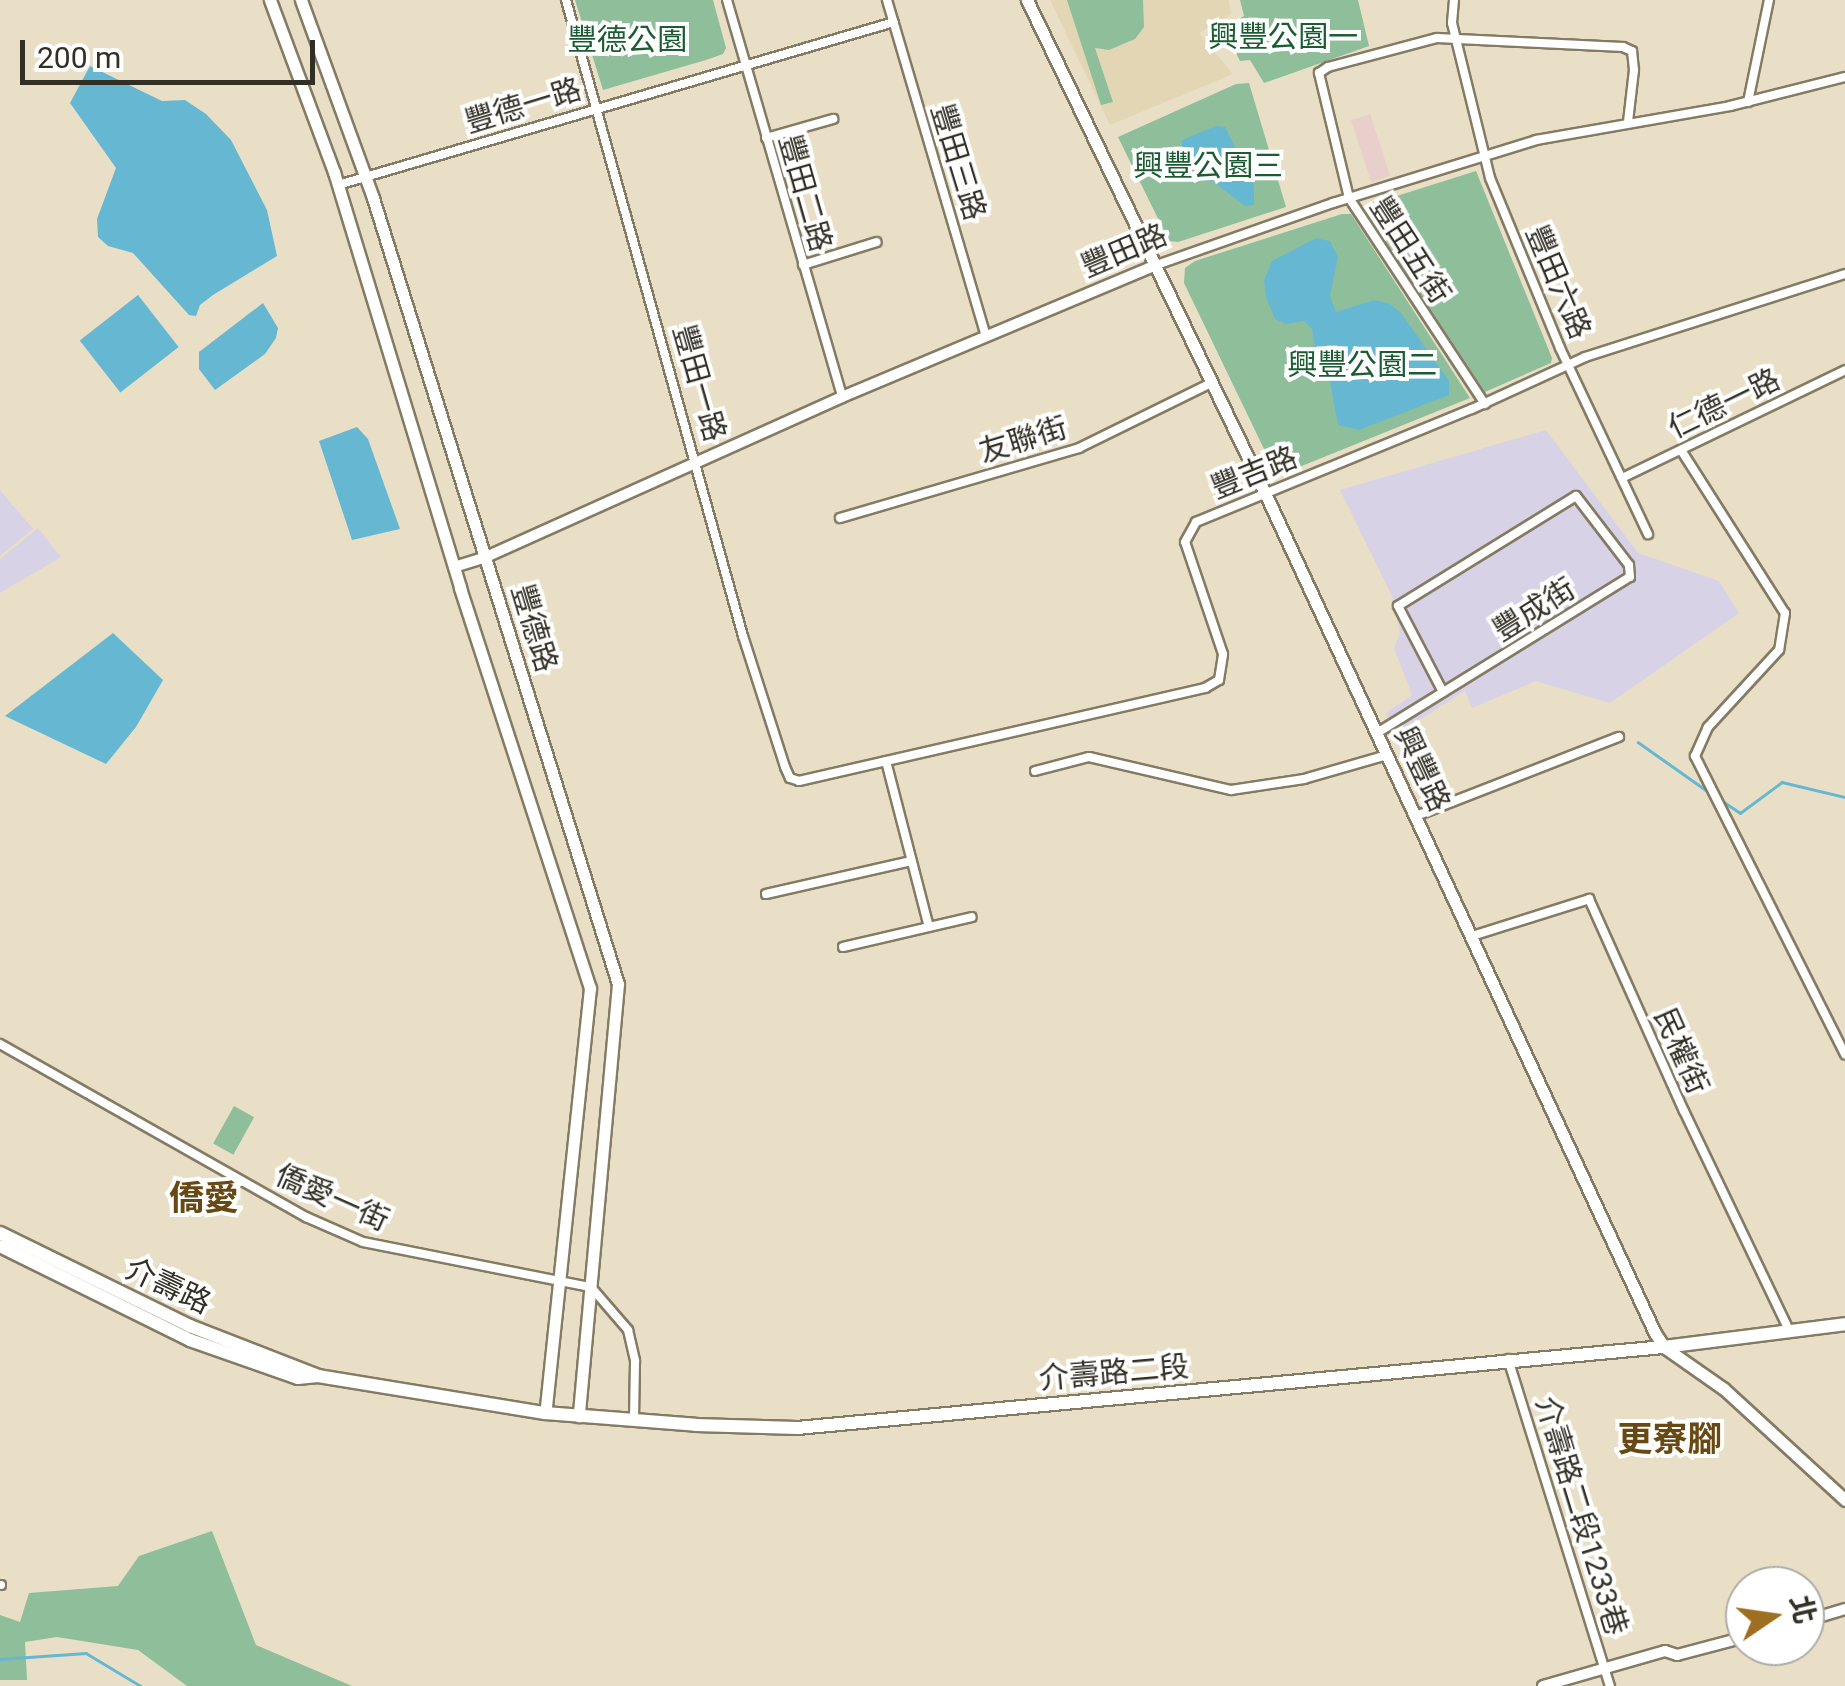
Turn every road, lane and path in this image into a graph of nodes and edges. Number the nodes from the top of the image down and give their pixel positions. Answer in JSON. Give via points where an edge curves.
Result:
{"nodes":[{"id":1,"x":270,"y":0,"type":"edge"},
{"id":2,"x":301,"y":0,"type":"edge"},
{"id":3,"x":566,"y":0,"type":"edge"},
{"id":4,"x":727,"y":0,"type":"edge"},
{"id":5,"x":887,"y":0,"type":"edge"},
{"id":6,"x":1027,"y":0,"type":"edge"},
{"id":7,"x":1454,"y":0,"type":"edge"},
{"id":8,"x":1769,"y":0,"type":"edge"},
{"id":9,"x":894,"y":22,"type":"junction"},
{"id":10,"x":1456,"y":37,"type":"junction"},
{"id":11,"x":745,"y":63,"type":"junction"},
{"id":12,"x":1845,"y":77,"type":"edge"},
{"id":13,"x":1748,"y":102,"type":"junction"},
{"id":14,"x":596,"y":108,"type":"junction"},
{"id":15,"x":832,"y":119,"type":"dead end"},
{"id":16,"x":1628,"y":122,"type":"junction"},
{"id":17,"x":766,"y":138,"type":"junction"},
{"id":18,"x":1483,"y":157,"type":"junction"},
{"id":19,"x":366,"y":177,"type":"junction"},
{"id":20,"x":338,"y":186,"type":"junction"},
{"id":21,"x":1349,"y":198,"type":"junction"},
{"id":22,"x":877,"y":242,"type":"dead end"},
{"id":23,"x":802,"y":265,"type":"junction"},
{"id":24,"x":1154,"y":266,"type":"junction"},
{"id":25,"x":1845,"y":274,"type":"edge"},
{"id":26,"x":986,"y":336,"type":"junction"},
{"id":27,"x":1568,"y":364,"type":"junction"},
{"id":28,"x":1845,"y":370,"type":"edge"},
{"id":29,"x":1211,"y":383,"type":"junction"},
{"id":30,"x":842,"y":397,"type":"junction"},
{"id":31,"x":1485,"y":404,"type":"junction"},
{"id":32,"x":1681,"y":450,"type":"junction"},
{"id":33,"x":698,"y":462,"type":"junction"},
{"id":34,"x":1622,"y":478,"type":"junction"},
{"id":35,"x":1266,"y":493,"type":"junction"},
{"id":36,"x":840,"y":518,"type":"dead end"},
{"id":37,"x":1648,"y":534,"type":"dead end"},
{"id":38,"x":486,"y":558,"type":"junction"},
{"id":39,"x":454,"y":567,"type":"junction"},
{"id":40,"x":1444,"y":692,"type":"junction"},
{"id":41,"x":1377,"y":733,"type":"junction"},
{"id":42,"x":1618,"y":736,"type":"dead end"},
{"id":43,"x":1388,"y":754,"type":"junction"},
{"id":44,"x":886,"y":761,"type":"junction"},
{"id":45,"x":1035,"y":771,"type":"dead end"},
{"id":46,"x":790,"y":778,"type":"joint"},
{"id":47,"x":1416,"y":816,"type":"junction"},
{"id":48,"x":911,"y":861,"type":"junction"},
{"id":49,"x":766,"y":894,"type":"dead end"},
{"id":50,"x":972,"y":917,"type":"dead end"},
{"id":51,"x":928,"y":926,"type":"junction"},
{"id":52,"x":1472,"y":936,"type":"junction"},
{"id":53,"x":843,"y":947,"type":"dead end"},
{"id":54,"x":0,"y":1044,"type":"edge"},
{"id":55,"x":1845,"y":1054,"type":"edge"},
{"id":56,"x":0,"y":1234,"type":"edge"},
{"id":57,"x":0,"y":1246,"type":"edge"},
{"id":58,"x":560,"y":1282,"type":"junction"},
{"id":59,"x":591,"y":1287,"type":"junction"},
{"id":60,"x":1845,"y":1324,"type":"edge"},
{"id":61,"x":1788,"y":1330,"type":"junction"},
{"id":62,"x":1664,"y":1346,"type":"junction"},
{"id":63,"x":1508,"y":1359,"type":"junction"},
{"id":64,"x":318,"y":1376,"type":"junction"},
{"id":65,"x":386,"y":1390,"type":"joint"},
{"id":66,"x":545,"y":1413,"type":"junction"},
{"id":67,"x":579,"y":1416,"type":"junction"},
{"id":68,"x":634,"y":1420,"type":"junction"},
{"id":69,"x":1845,"y":1500,"type":"edge"},
{"id":70,"x":1725,"y":1642,"type":"edge"},
{"id":71,"x":1604,"y":1668,"type":"junction"},
{"id":72,"x":1542,"y":1686,"type":"edge"},
{"id":73,"x":1610,"y":1686,"type":"edge"}],
"edges":[{"from":1,"to":20,"type":"main road","name":"豐德路"},
{"from":2,"to":19,"type":"main road","name":"豐德路"},
{"from":3,"to":14,"type":"street","name":"豐田一路"},
{"from":4,"to":11,"type":"street","name":"豐田二路"},
{"from":5,"to":9,"type":"street","name":"豐田三路"},
{"from":6,"to":24,"type":"main road","name":"興豐路"},
{"from":7,"to":10,"type":"street","name":"豐田六路"},
{"from":8,"to":13,"type":"street"},
{"from":9,"to":11,"type":"street","name":"豐德一路"},
{"from":9,"to":26,"type":"street","name":"豐田三路"},
{"from":10,"to":16,"type":"street","via":[[1628,48],[1634,70]]},
{"from":10,"to":18,"type":"street","name":"豐田六路"},
{"from":10,"to":21,"type":"street","name":"豐田五街","via":[[1319,74]]},
{"from":11,"to":14,"type":"street","name":"豐德一路"},
{"from":11,"to":17,"type":"street","name":"豐田二路"},
{"from":12,"to":13,"type":"street","name":"豐田路"},
{"from":13,"to":16,"type":"street","name":"豐田路"},
{"from":14,"to":19,"type":"street","name":"豐德一路"},
{"from":14,"to":33,"type":"street","name":"豐田一路"},
{"from":15,"to":17,"type":"street"},
{"from":16,"to":18,"type":"street","name":"豐田路"},
{"from":17,"to":23,"type":"street","name":"豐田二路"},
{"from":18,"to":21,"type":"street","name":"豐田路"},
{"from":18,"to":27,"type":"street","name":"豐田六路"},
{"from":19,"to":20,"type":"street","name":"豐德一路"},
{"from":19,"to":38,"type":"main road","name":"豐德路"},
{"from":20,"to":39,"type":"main road","name":"豐德路"},
{"from":21,"to":24,"type":"street","name":"豐田路"},
{"from":21,"to":31,"type":"street","name":"豐田五街"},
{"from":22,"to":23,"type":"street"},
{"from":23,"to":30,"type":"street","name":"豐田二路"},
{"from":24,"to":26,"type":"street","name":"豐田路"},
{"from":24,"to":29,"type":"main road","name":"興豐路"},
{"from":25,"to":27,"type":"street","name":"豐吉路"},
{"from":26,"to":30,"type":"street","name":"豐田路"},
{"from":27,"to":31,"type":"street","name":"豐吉路"},
{"from":27,"to":34,"type":"street","name":"豐田六路"},
{"from":28,"to":32,"type":"street","name":"仁德一路"},
{"from":29,"to":35,"type":"main road","name":"興豐路"},
{"from":29,"to":36,"type":"street","name":"友聯街","via":[[1079,448]]},
{"from":30,"to":33,"type":"street","name":"豐田路"},
{"from":31,"to":35,"type":"street","name":"豐吉路"},
{"from":32,"to":34,"type":"street","name":"仁德一路"},
{"from":32,"to":55,"type":"street","via":[[1785,613],[1779,650],[1699,742],[1695,756]]},
{"from":33,"to":38,"type":"street","name":"豐田路"},
{"from":33,"to":46,"type":"street","name":"豐田一路","via":[[743,636]]},
{"from":34,"to":37,"type":"street","name":"豐田六路"},
{"from":35,"to":41,"type":"main road","name":"興豐路"},
{"from":35,"to":44,"type":"street","name":"豐吉路","via":[[1196,522],[1186,533],[1224,654],[1219,680]]},
{"from":38,"to":39,"type":"street","name":"豐田路"},
{"from":38,"to":59,"type":"main road","name":"豐德路","via":[[618,984]]},
{"from":39,"to":58,"type":"main road","name":"豐德路","via":[[590,988]]},
{"from":40,"to":40,"type":"street","name":"豐成街","via":[[1630,577],[1629,564],[1576,496],[1398,606]]},
{"from":40,"to":41,"type":"street","name":"豐成街"},
{"from":41,"to":43,"type":"main road","name":"興豐路"},
{"from":42,"to":47,"type":"street"},
{"from":43,"to":45,"type":"street","via":[[1304,780],[1231,790],[1089,756]]},
{"from":43,"to":47,"type":"main road","name":"興豐路"},
{"from":44,"to":46,"type":"street","name":"豐吉路","via":[[811,780]]},
{"from":44,"to":48,"type":"street"},
{"from":47,"to":52,"type":"main road","name":"興豐路"},
{"from":48,"to":49,"type":"street"},
{"from":48,"to":51,"type":"street"},
{"from":50,"to":51,"type":"street"},
{"from":51,"to":53,"type":"street"},
{"from":52,"to":61,"type":"street","name":"民權街","via":[[1589,899]]},
{"from":52,"to":62,"type":"main road","name":"興豐路"},
{"from":54,"to":58,"type":"street","name":"僑愛一街","via":[[364,1242]]},
{"from":56,"to":64,"type":"main road","name":"介壽路","via":[[190,1326]]},
{"from":57,"to":64,"type":"main road","name":"介壽路","via":[[190,1340],[298,1378]]},
{"from":58,"to":59,"type":"street"},
{"from":58,"to":66,"type":"main road","name":"豐德路"},
{"from":59,"to":67,"type":"main road","name":"豐德路"},
{"from":59,"to":68,"type":"street","via":[[628,1330]]},
{"from":60,"to":61,"type":"main road","name":"介壽路二段"},
{"from":61,"to":62,"type":"main road","name":"介壽路二段"},
{"from":62,"to":63,"type":"main road","name":"介壽路二段"},
{"from":62,"to":69,"type":"main road","name":"興豐路","via":[[1724,1389]]},
{"from":63,"to":68,"type":"main road","name":"介壽路二段","via":[[797,1428]]},
{"from":63,"to":71,"type":"street","name":"介壽路二段1233巷"},
{"from":64,"to":65,"type":"main road","name":"介壽路"},
{"from":65,"to":66,"type":"main road","name":"介壽路二段"},
{"from":66,"to":67,"type":"main road","name":"介壽路二段"},
{"from":67,"to":68,"type":"main road","name":"介壽路二段"},
{"from":70,"to":71,"type":"street"},
{"from":71,"to":72,"type":"street"},
{"from":71,"to":73,"type":"street","name":"介壽路二段1233巷"}]}
